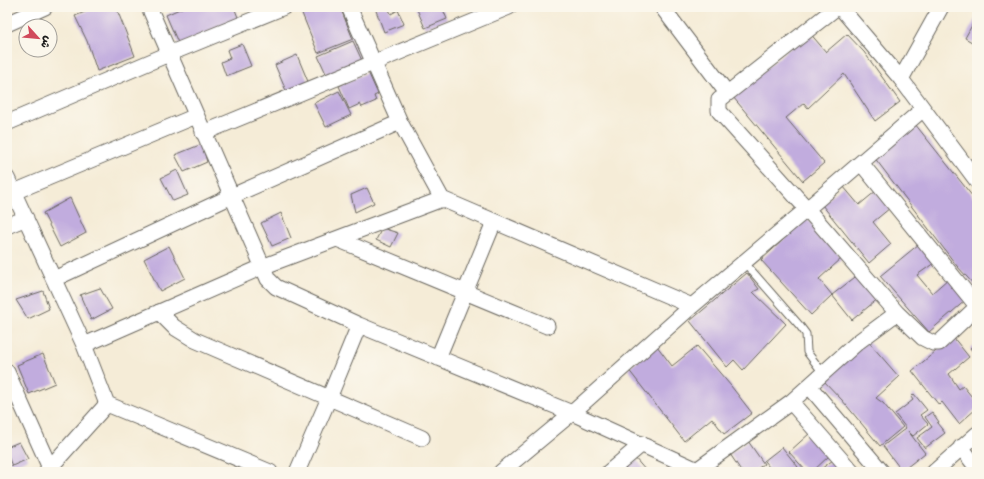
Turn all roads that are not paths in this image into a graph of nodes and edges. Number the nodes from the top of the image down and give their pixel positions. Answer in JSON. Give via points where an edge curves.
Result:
{"nodes":[{"id":1,"x":45,"y":7,"type":"edge"},
{"id":2,"x":149,"y":7,"type":"edge"},
{"id":3,"x":284,"y":7,"type":"edge"},
{"id":4,"x":349,"y":7,"type":"edge"},
{"id":5,"x":509,"y":7,"type":"edge"},
{"id":6,"x":662,"y":7,"type":"edge"},
{"id":7,"x":839,"y":7,"type":"edge"},
{"id":8,"x":941,"y":7,"type":"edge"},
{"id":9,"x":7,"y":24,"type":"edge"},
{"id":10,"x":171,"y":53,"type":"junction"},
{"id":11,"x":374,"y":64,"type":"junction"},
{"id":12,"x":901,"y":79,"type":"junction"},
{"id":13,"x":727,"y":93,"type":"junction"},
{"id":14,"x":922,"y":110,"type":"junction"},
{"id":15,"x":196,"y":116,"type":"junction"},
{"id":16,"x":400,"y":122,"type":"junction"},
{"id":17,"x":7,"y":124,"type":"edge"},
{"id":18,"x":203,"y":133,"type":"junction"},
{"id":19,"x":861,"y":163,"type":"junction"},
{"id":20,"x":7,"y":178,"type":"edge"},
{"id":21,"x":977,"y":181,"type":"edge"},
{"id":22,"x":14,"y":192,"type":"junction"},
{"id":23,"x":232,"y":196,"type":"junction"},
{"id":24,"x":442,"y":199,"type":"junction"},
{"id":25,"x":807,"y":209,"type":"junction"},
{"id":26,"x":26,"y":218,"type":"junction"},
{"id":27,"x":494,"y":222,"type":"junction"},
{"id":28,"x":7,"y":226,"type":"edge"},
{"id":29,"x":337,"y":239,"type":"junction"},
{"id":30,"x":744,"y":262,"type":"junction"},
{"id":31,"x":262,"y":267,"type":"junction"},
{"id":32,"x":54,"y":279,"type":"junction"},
{"id":33,"x":465,"y":292,"type":"junction"},
{"id":34,"x":692,"y":306,"type":"junction"},
{"id":35,"x":977,"y":307,"type":"edge"},
{"id":36,"x":159,"y":312,"type":"junction"},
{"id":37,"x":897,"y":313,"type":"junction"},
{"id":38,"x":359,"y":325,"type":"junction"},
{"id":39,"x":547,"y":326,"type":"dead end"},
{"id":40,"x":84,"y":345,"type":"junction"},
{"id":41,"x":438,"y":358,"type":"junction"},
{"id":42,"x":7,"y":372,"type":"edge"},
{"id":43,"x":823,"y":373,"type":"junction"},
{"id":44,"x":809,"y":386,"type":"junction"},
{"id":45,"x":329,"y":398,"type":"junction"},
{"id":46,"x":791,"y":402,"type":"junction"},
{"id":47,"x":107,"y":404,"type":"junction"},
{"id":48,"x":572,"y":413,"type":"junction"},
{"id":49,"x":977,"y":434,"type":"edge"},
{"id":50,"x":422,"y":438,"type":"dead end"},
{"id":51,"x":642,"y":444,"type":"junction"},
{"id":52,"x":961,"y":447,"type":"junction"},
{"id":53,"x":977,"y":468,"type":"edge"},
{"id":54,"x":48,"y":470,"type":"edge"},
{"id":55,"x":700,"y":471,"type":"edge"},
{"id":56,"x":270,"y":472,"type":"edge"},
{"id":57,"x":297,"y":472,"type":"edge"},
{"id":58,"x":501,"y":472,"type":"edge"},
{"id":59,"x":609,"y":472,"type":"edge"},
{"id":60,"x":852,"y":472,"type":"edge"},
{"id":61,"x":882,"y":472,"type":"edge"},
{"id":62,"x":934,"y":472,"type":"edge"}],
"edges":[{"from":1,"to":9,"type":"street"},
{"from":2,"to":10,"type":"street"},
{"from":3,"to":10,"type":"street"},
{"from":4,"to":11,"type":"street"},
{"from":5,"to":11,"type":"street"},
{"from":6,"to":13,"type":"street"},
{"from":7,"to":12,"type":"street"},
{"from":7,"to":13,"type":"street"},
{"from":8,"to":12,"type":"street"},
{"from":10,"to":15,"type":"street"},
{"from":10,"to":17,"type":"street"},
{"from":11,"to":16,"type":"street"},
{"from":11,"to":18,"type":"street"},
{"from":12,"to":14,"type":"street"},
{"from":13,"to":25,"type":"street","via":[[719,100],[719,111]]},
{"from":14,"to":19,"type":"street"},
{"from":14,"to":21,"type":"street"},
{"from":15,"to":18,"type":"street"},
{"from":15,"to":22,"type":"street"},
{"from":16,"to":23,"type":"street"},
{"from":16,"to":24,"type":"street"},
{"from":18,"to":23,"type":"street"},
{"from":19,"to":25,"type":"street"},
{"from":19,"to":35,"type":"street"},
{"from":20,"to":22,"type":"street"},
{"from":22,"to":26,"type":"street"},
{"from":23,"to":31,"type":"street"},
{"from":23,"to":32,"type":"street"},
{"from":24,"to":27,"type":"street"},
{"from":24,"to":29,"type":"street"},
{"from":25,"to":30,"type":"street"},
{"from":25,"to":37,"type":"street"},
{"from":26,"to":28,"type":"street"},
{"from":26,"to":32,"type":"street"},
{"from":27,"to":33,"type":"street"},
{"from":27,"to":34,"type":"street"},
{"from":29,"to":31,"type":"street"},
{"from":29,"to":33,"type":"street"},
{"from":30,"to":34,"type":"street"},
{"from":30,"to":43,"type":"lane","via":[[806,334],[807,352]]},
{"from":31,"to":36,"type":"street"},
{"from":31,"to":38,"type":"street","via":[[276,287]]},
{"from":32,"to":40,"type":"street"},
{"from":33,"to":39,"type":"street"},
{"from":33,"to":41,"type":"street"},
{"from":34,"to":48,"type":"street"},
{"from":35,"to":37,"type":"street","via":[[940,343],[923,338]]},
{"from":36,"to":40,"type":"street"},
{"from":36,"to":45,"type":"street","via":[[174,327],[195,340]]},
{"from":37,"to":43,"type":"street","via":[[858,342]]},
{"from":38,"to":41,"type":"street"},
{"from":38,"to":45,"type":"street"},
{"from":40,"to":47,"type":"street"},
{"from":41,"to":48,"type":"street"},
{"from":42,"to":54,"type":"street"},
{"from":43,"to":44,"type":"street"},
{"from":44,"to":46,"type":"street"},
{"from":44,"to":61,"type":"street"},
{"from":45,"to":50,"type":"street"},
{"from":45,"to":57,"type":"street"},
{"from":46,"to":55,"type":"street"},
{"from":46,"to":60,"type":"street"},
{"from":47,"to":54,"type":"street"},
{"from":47,"to":56,"type":"street"},
{"from":48,"to":51,"type":"street"},
{"from":48,"to":58,"type":"street"},
{"from":49,"to":52,"type":"street"},
{"from":51,"to":55,"type":"street"},
{"from":51,"to":59,"type":"street"},
{"from":52,"to":53,"type":"street"},
{"from":52,"to":62,"type":"street"}]}
